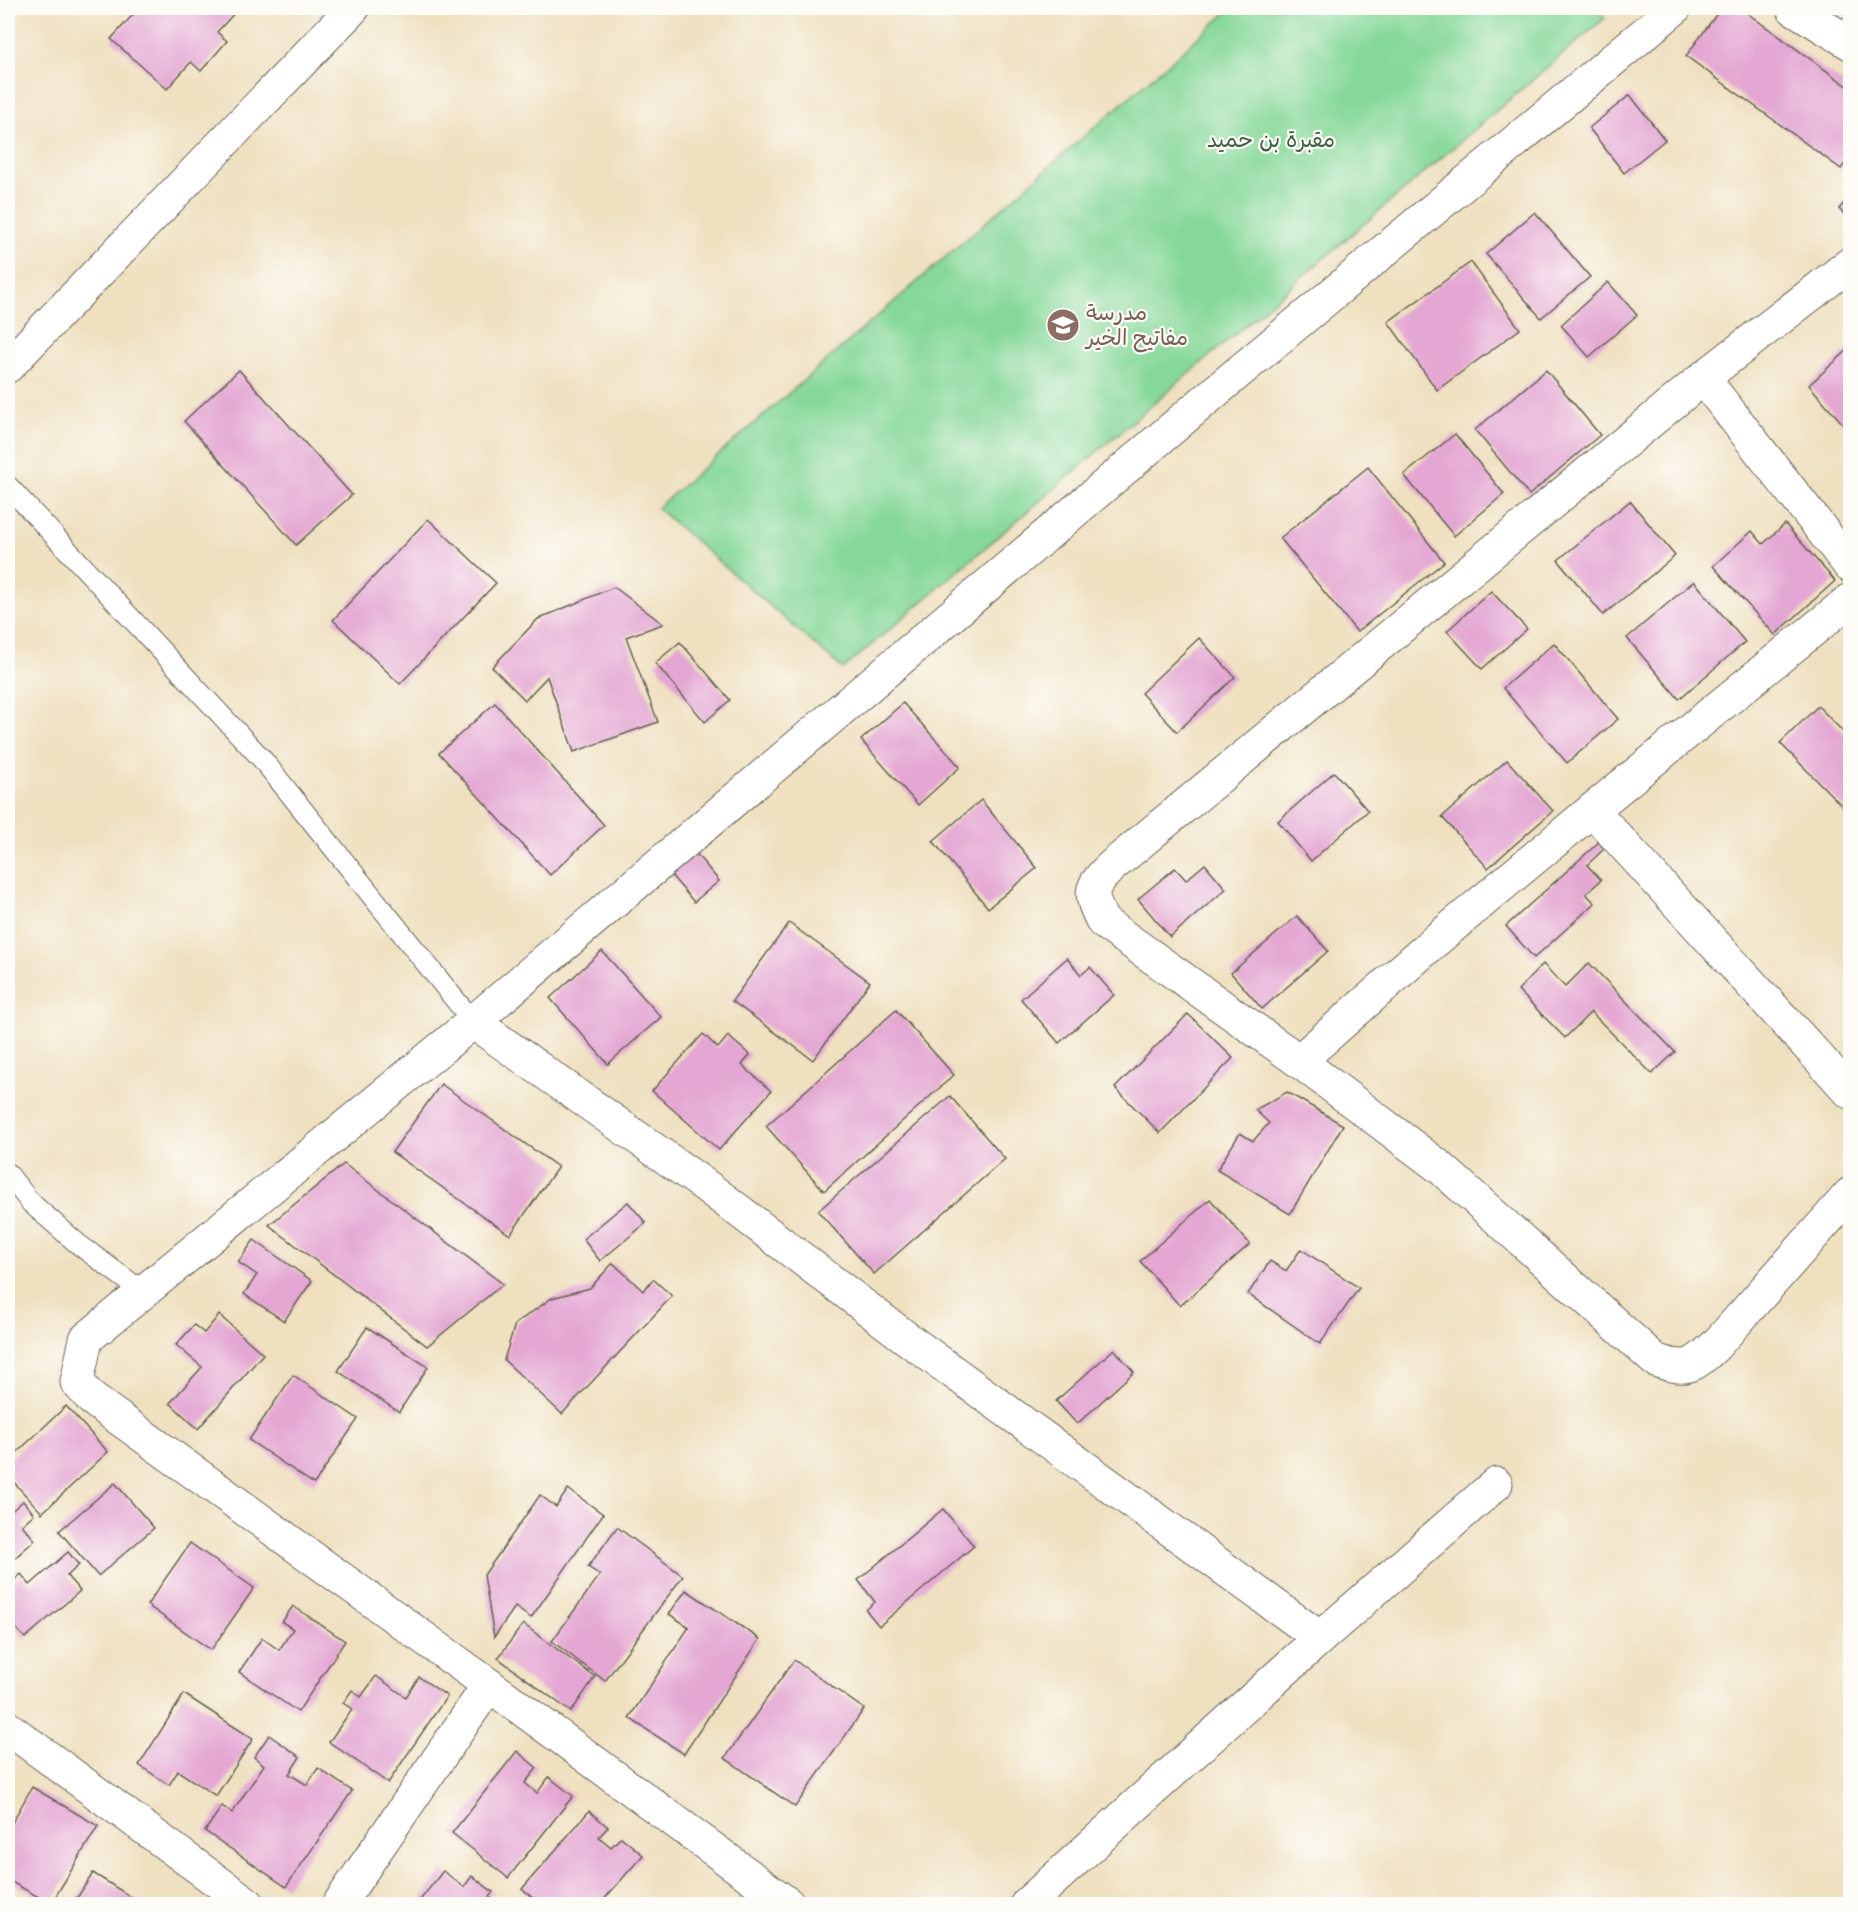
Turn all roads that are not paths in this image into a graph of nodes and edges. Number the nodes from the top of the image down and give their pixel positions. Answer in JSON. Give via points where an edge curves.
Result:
{"nodes":[{"id":1,"x":352,"y":8,"type":"edge"},
{"id":2,"x":1675,"y":8,"type":"edge"},
{"id":3,"x":1793,"y":8,"type":"edge"},
{"id":4,"x":1851,"y":43,"type":"edge"},
{"id":5,"x":1851,"y":264,"type":"edge"},
{"id":6,"x":8,"y":366,"type":"edge"},
{"id":7,"x":1703,"y":378,"type":"junction"},
{"id":8,"x":8,"y":486,"type":"edge"},
{"id":9,"x":1851,"y":566,"type":"edge"},
{"id":10,"x":1851,"y":600,"type":"edge"},
{"id":11,"x":1592,"y":810,"type":"junction"},
{"id":12,"x":473,"y":1022,"type":"junction"},
{"id":13,"x":1299,"y":1060,"type":"junction"},
{"id":14,"x":1851,"y":1092,"type":"edge"},
{"id":15,"x":8,"y":1174,"type":"edge"},
{"id":16,"x":1851,"y":1194,"type":"edge"},
{"id":17,"x":143,"y":1292,"type":"junction"},
{"id":18,"x":1496,"y":1484,"type":"dead end"},
{"id":19,"x":1320,"y":1638,"type":"junction"},
{"id":20,"x":489,"y":1685,"type":"junction"},
{"id":21,"x":8,"y":1728,"type":"edge"},
{"id":22,"x":777,"y":1902,"type":"edge"},
{"id":23,"x":248,"y":1905,"type":"edge"},
{"id":24,"x":339,"y":1905,"type":"edge"},
{"id":25,"x":1027,"y":1905,"type":"edge"}],
"edges":[{"from":1,"to":6,"type":"street"},
{"from":2,"to":12,"type":"street"},
{"from":3,"to":4,"type":"street"},
{"from":5,"to":7,"type":"street"},
{"from":7,"to":9,"type":"street"},
{"from":7,"to":13,"type":"street","via":[[1096,882],[1092,900],[1103,922]]},
{"from":8,"to":12,"type":"lane","via":[[262,759]]},
{"from":10,"to":11,"type":"street"},
{"from":11,"to":13,"type":"street"},
{"from":11,"to":14,"type":"street"},
{"from":12,"to":17,"type":"street"},
{"from":12,"to":19,"type":"street","via":[[706,1186],[909,1340]]},
{"from":13,"to":16,"type":"street","via":[[1442,1168],[1655,1360],[1674,1367],[1696,1365]]},
{"from":15,"to":17,"type":"lane","via":[[31,1203]]},
{"from":17,"to":20,"type":"street","via":[[86,1339],[77,1382],[92,1399]]},
{"from":18,"to":19,"type":"street"},
{"from":19,"to":25,"type":"street"},
{"from":20,"to":22,"type":"street"},
{"from":20,"to":24,"type":"street"},
{"from":21,"to":23,"type":"street"}]}
